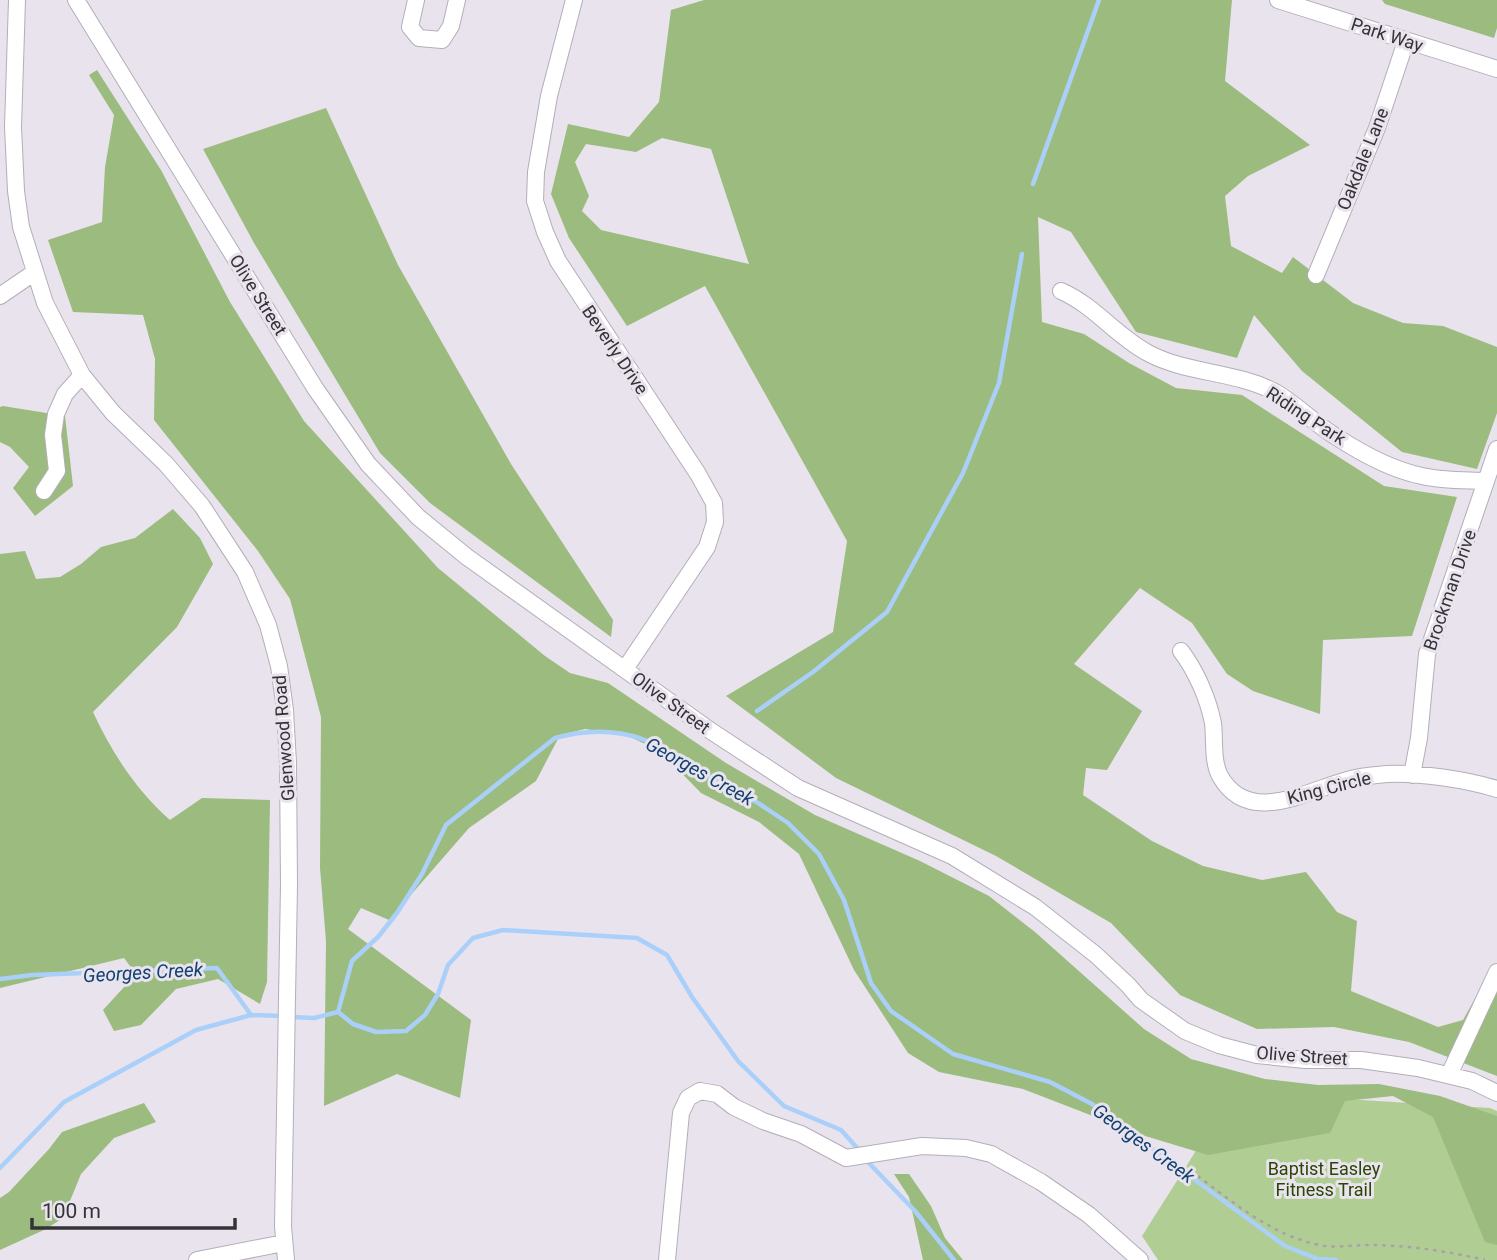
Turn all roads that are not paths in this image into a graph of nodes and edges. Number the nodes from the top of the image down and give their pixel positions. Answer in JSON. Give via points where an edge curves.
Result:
{"nodes":[{"id":1,"x":17,"y":0,"type":"edge"},
{"id":2,"x":76,"y":0,"type":"edge"},
{"id":3,"x":416,"y":0,"type":"edge"},
{"id":4,"x":457,"y":0,"type":"edge"},
{"id":5,"x":574,"y":0,"type":"edge"},
{"id":6,"x":1278,"y":0,"type":"edge"},
{"id":7,"x":1406,"y":41,"type":"junction"},
{"id":8,"x":1497,"y":69,"type":"edge"},
{"id":9,"x":35,"y":272,"type":"junction"},
{"id":10,"x":1316,"y":275,"type":"dead end"},
{"id":11,"x":1061,"y":291,"type":"dead end"},
{"id":12,"x":0,"y":296,"type":"edge"},
{"id":13,"x":82,"y":375,"type":"junction"},
{"id":14,"x":1497,"y":449,"type":"edge"},
{"id":15,"x":1486,"y":481,"type":"junction"},
{"id":16,"x":44,"y":491,"type":"dead end"},
{"id":17,"x":1181,"y":651,"type":"dead end"},
{"id":18,"x":625,"y":670,"type":"junction"},
{"id":19,"x":1412,"y":775,"type":"junction"},
{"id":20,"x":1497,"y":789,"type":"edge"},
{"id":21,"x":1497,"y":972,"type":"edge"},
{"id":22,"x":1449,"y":1075,"type":"junction"},
{"id":23,"x":1497,"y":1093,"type":"edge"},
{"id":24,"x":285,"y":1252,"type":"edge"},
{"id":25,"x":197,"y":1260,"type":"edge"},
{"id":26,"x":667,"y":1260,"type":"edge"},
{"id":27,"x":1140,"y":1260,"type":"edge"}],
"edges":[{"from":1,"to":9,"type":"street","name":"Glenwood Road","via":[[16,191]]},
{"from":2,"to":18,"type":"street","name":"Olive Street","via":[[315,388],[368,464],[418,517],[467,557]]},
{"from":3,"to":4,"type":"street","via":[[410,27],[419,38],[442,40],[452,26]]},
{"from":5,"to":18,"type":"street","name":"Beverly Drive","via":[[549,96],[535,201],[558,261],[714,503],[715,522],[707,547]]},
{"from":6,"to":7,"type":"street","name":"Park Way"},
{"from":7,"to":8,"type":"street","name":"Park Way"},
{"from":7,"to":10,"type":"street","name":"Oakdale Lane","via":[[1377,128]]},
{"from":9,"to":12,"type":"street"},
{"from":9,"to":13,"type":"street","name":"Glenwood Road","via":[[45,303]]},
{"from":11,"to":15,"type":"street","name":"Riding Park","via":[[1077,298],[1149,354],[1245,380],[1275,393],[1364,454],[1421,476]]},
{"from":13,"to":16,"type":"street","via":[[65,394],[56,414],[57,471]]},
{"from":13,"to":24,"type":"street","name":"Glenwood Road","via":[[202,506],[245,572],[268,625],[279,666],[288,763]]},
{"from":14,"to":15,"type":"street","name":"Brockman Drive"},
{"from":15,"to":19,"type":"street","name":"Brockman Drive","via":[[1427,654]]},
{"from":17,"to":19,"type":"street","name":"King Circle","via":[[1210,713],[1219,775],[1237,795],[1264,804],[1355,778]]},
{"from":18,"to":22,"type":"street","name":"Olive Street","via":[[799,788],[952,856],[1035,907],[1096,955],[1141,1000],[1185,1031],[1257,1055],[1361,1060]]},
{"from":19,"to":20,"type":"street","name":"King Circle"},
{"from":21,"to":22,"type":"street"},
{"from":22,"to":23,"type":"street","name":"Olive Street"},
{"from":24,"to":25,"type":"street"},
{"from":26,"to":27,"type":"street","via":[[681,1113],[688,1097],[700,1091],[718,1094],[734,1107],[846,1158],[922,1146],[991,1154],[1089,1215]]}]}
